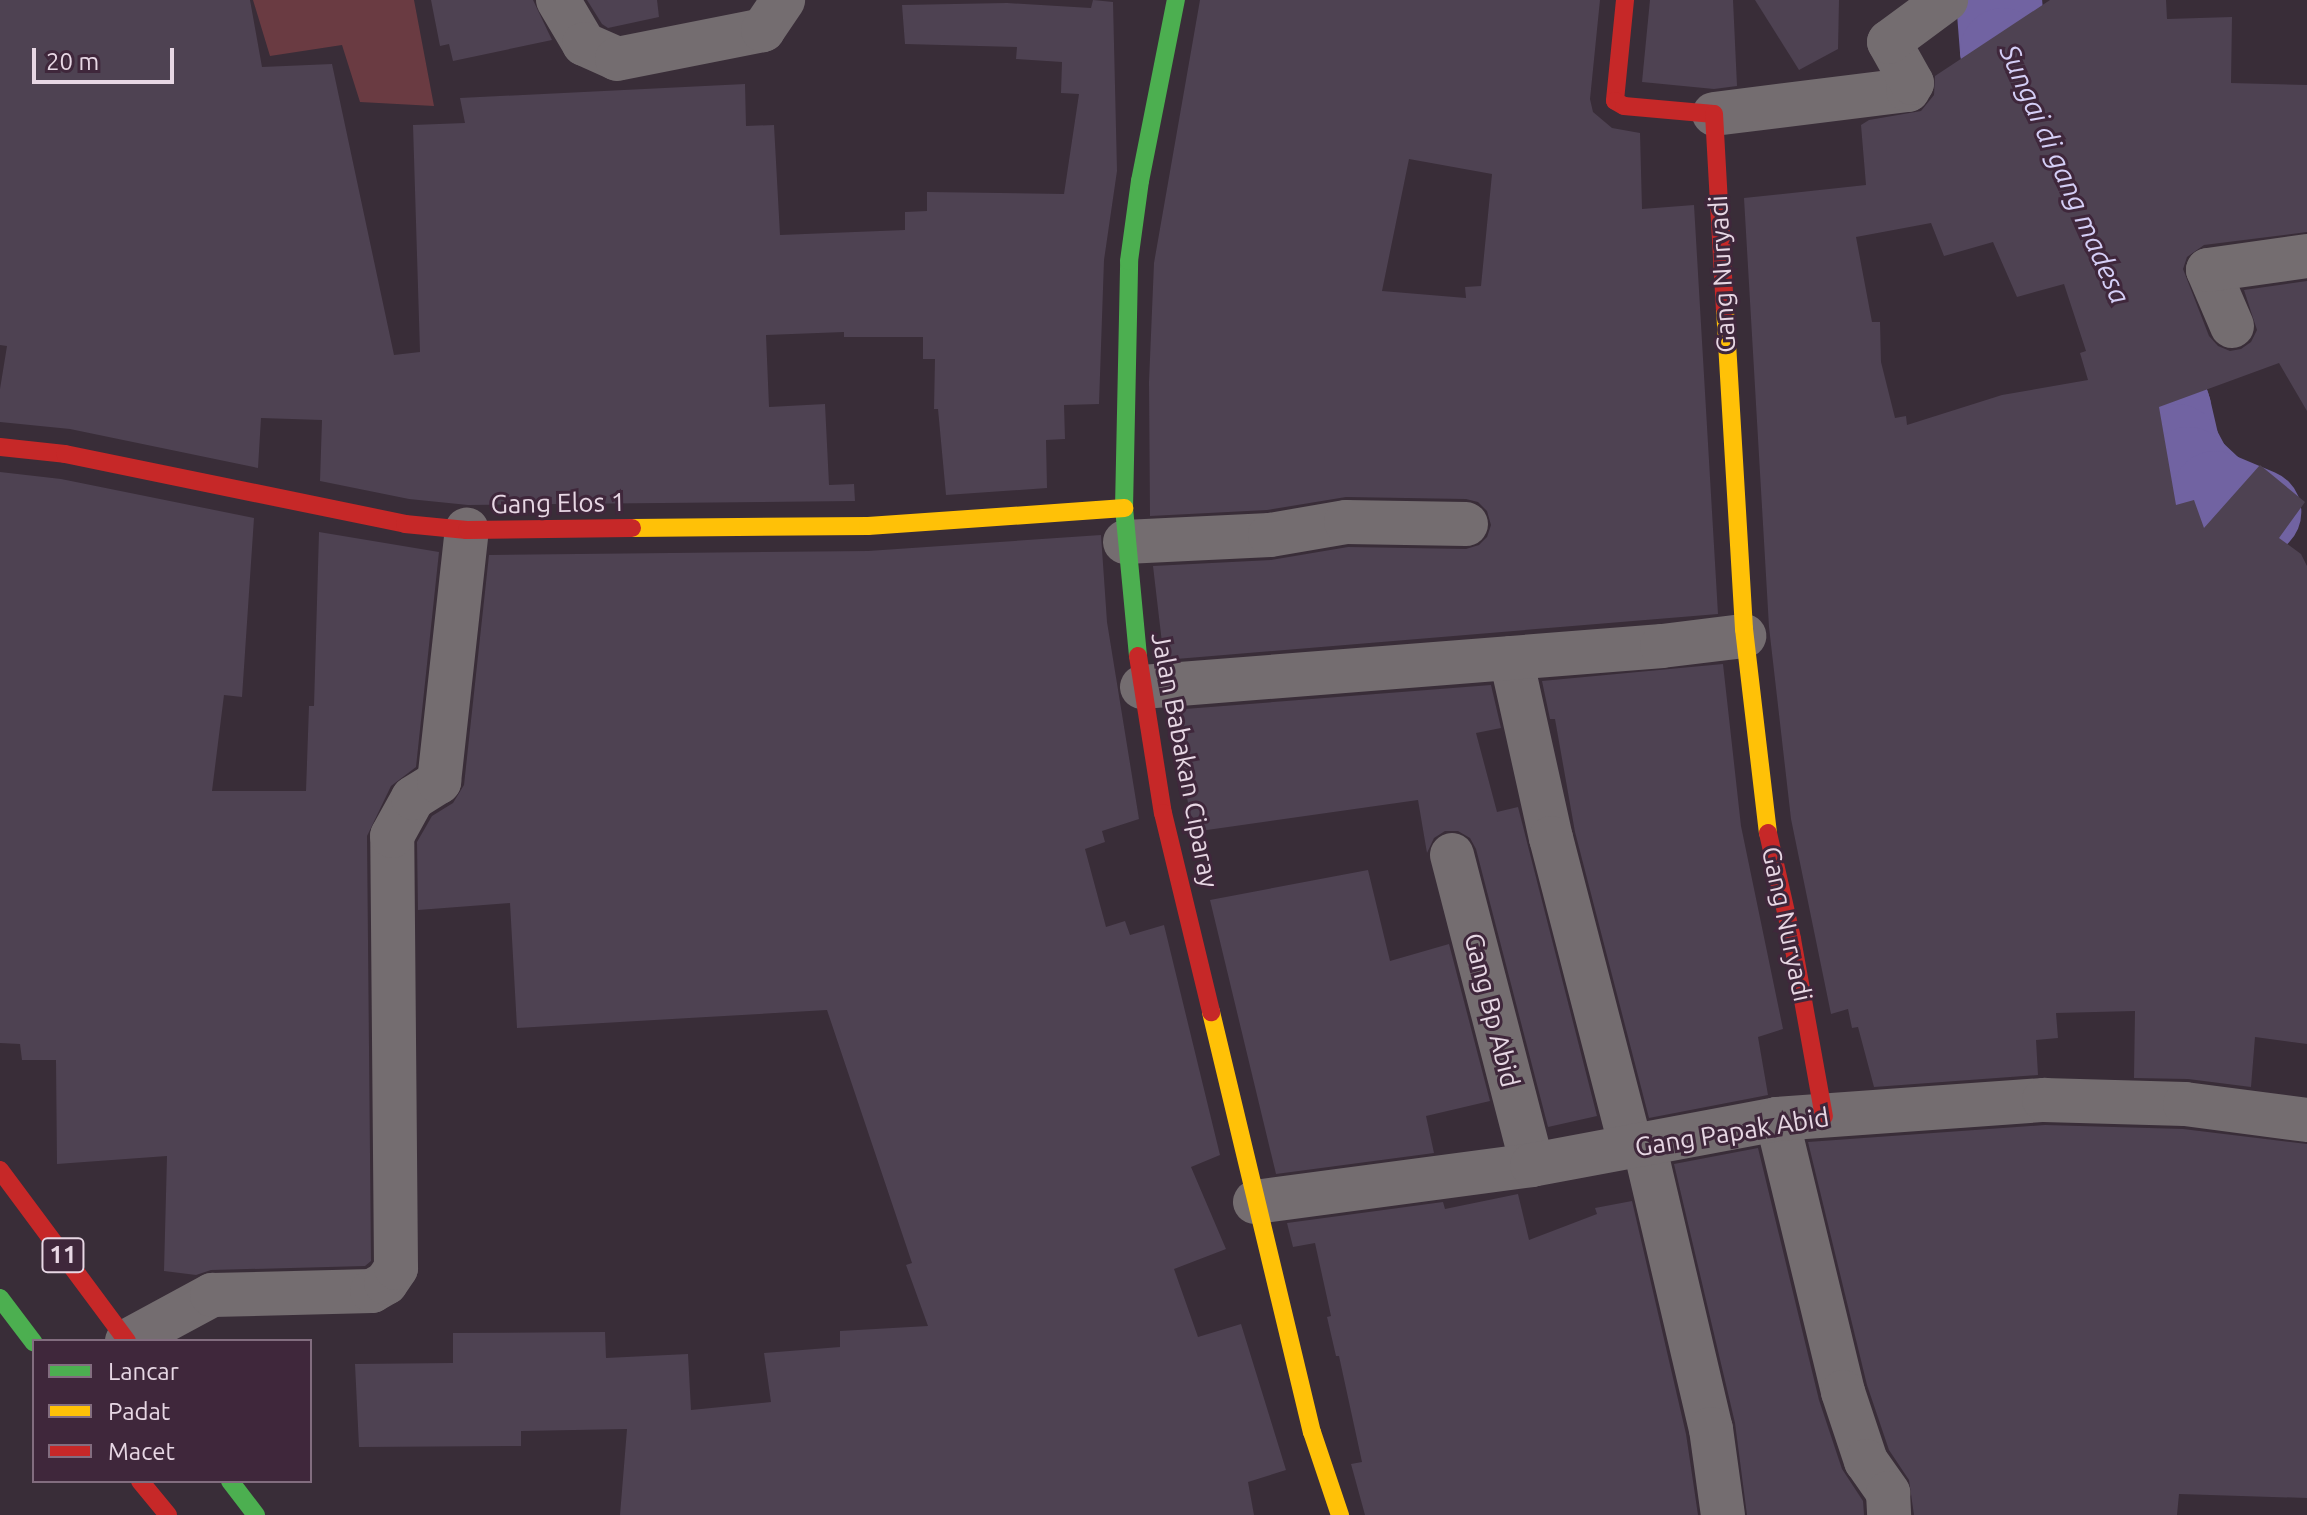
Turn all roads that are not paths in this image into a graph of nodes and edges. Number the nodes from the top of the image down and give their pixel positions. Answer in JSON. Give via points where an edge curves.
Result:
{"nodes":[{"id":1,"x":558,"y":0,"type":"edge"},
{"id":2,"x":783,"y":0,"type":"edge"},
{"id":3,"x":1176,"y":0,"type":"edge"},
{"id":4,"x":1625,"y":0,"type":"edge"},
{"id":5,"x":1946,"y":0,"type":"edge"},
{"id":6,"x":1714,"y":114,"type":"junction"},
{"id":7,"x":2307,"y":256,"type":"edge"},
{"id":8,"x":2232,"y":326,"type":"dead end"},
{"id":9,"x":0,"y":447,"type":"edge"},
{"id":10,"x":1466,"y":524,"type":"dead end"},
{"id":11,"x":1124,"y":525,"type":"junction"},
{"id":12,"x":467,"y":530,"type":"junction"},
{"id":13,"x":1744,"y":636,"type":"junction"},
{"id":14,"x":1511,"y":658,"type":"junction"},
{"id":15,"x":1142,"y":687,"type":"junction"},
{"id":16,"x":1452,"y":855,"type":"dead end"},
{"id":17,"x":1824,"y":1116,"type":"junction"},
{"id":18,"x":1777,"y":1119,"type":"junction"},
{"id":19,"x":2307,"y":1120,"type":"edge"},
{"id":20,"x":1637,"y":1146,"type":"junction"},
{"id":21,"x":1532,"y":1165,"type":"junction"},
{"id":22,"x":0,"y":1170,"type":"edge"},
{"id":23,"x":1255,"y":1202,"type":"junction"},
{"id":24,"x":0,"y":1298,"type":"edge"},
{"id":25,"x":126,"y":1339,"type":"edge"},
{"id":26,"x":131,"y":1339,"type":"edge"},
{"id":27,"x":32,"y":1340,"type":"edge"},
{"id":28,"x":142,"y":1483,"type":"edge"},
{"id":29,"x":232,"y":1483,"type":"edge"},
{"id":30,"x":168,"y":1515,"type":"edge"},
{"id":31,"x":256,"y":1515,"type":"edge"},
{"id":32,"x":1340,"y":1515,"type":"edge"},
{"id":33,"x":1723,"y":1515,"type":"edge"},
{"id":34,"x":1889,"y":1515,"type":"edge"}],
"edges":[{"from":1,"to":2,"type":"street","via":[[584,44],[617,59],[763,30]]},
{"from":3,"to":11,"type":"main road","name":"Jalan Babakan Ciparay","via":[[1129,261]]},
{"from":4,"to":6,"type":"main road","via":[[1615,101]]},
{"from":5,"to":6,"type":"street","via":[[1889,42],[1912,83],[1908,90]]},
{"from":6,"to":13,"type":"main road","name":"Gang Nuryadi"},
{"from":7,"to":8,"type":"street","via":[[2208,270]]},
{"from":9,"to":12,"type":"main road","name":"Gang Elos 1","via":[[65,454],[405,524]]},
{"from":10,"to":11,"type":"street","via":[[1346,522],[1270,535]]},
{"from":11,"to":12,"type":"main road","name":"Gang Elos 1"},
{"from":11,"to":15,"type":"main road","name":"Jalan Babakan Ciparay"},
{"from":12,"to":26,"type":"street","via":[[439,782],[413,798],[392,836],[396,1268],[372,1291],[212,1295]]},
{"from":13,"to":14,"type":"street"},
{"from":13,"to":17,"type":"main road","name":"Gang Nuryadi","via":[[1766,823]]},
{"from":14,"to":15,"type":"street"},
{"from":14,"to":20,"type":"street","via":[[1551,838]]},
{"from":15,"to":23,"type":"main road","name":"Jalan Babakan Ciparay","via":[[1163,813]]},
{"from":16,"to":21,"type":"street","name":"Gang Bp Abid"},
{"from":17,"to":18,"type":"street","name":"Gang Papak Abid"},
{"from":17,"to":19,"type":"street","name":"Gang Papak Abid","via":[[2044,1100],[2185,1104]]},
{"from":18,"to":20,"type":"street","name":"Gang Papak Abid"},
{"from":18,"to":34,"type":"street","via":[[1843,1392],[1866,1461],[1888,1493]]},
{"from":20,"to":21,"type":"street","name":"Gang Papak Abid"},
{"from":20,"to":33,"type":"street","via":[[1711,1429]]},
{"from":21,"to":23,"type":"street","name":"Gang Papak Abid"},
{"from":22,"to":25,"type":"main road","number":"11"},
{"from":23,"to":32,"type":"main road","name":"Jalan Babakan Ciparay","via":[[1312,1432]]},
{"from":24,"to":27,"type":"main road"},
{"from":28,"to":30,"type":"main road"},
{"from":29,"to":31,"type":"main road"}]}
